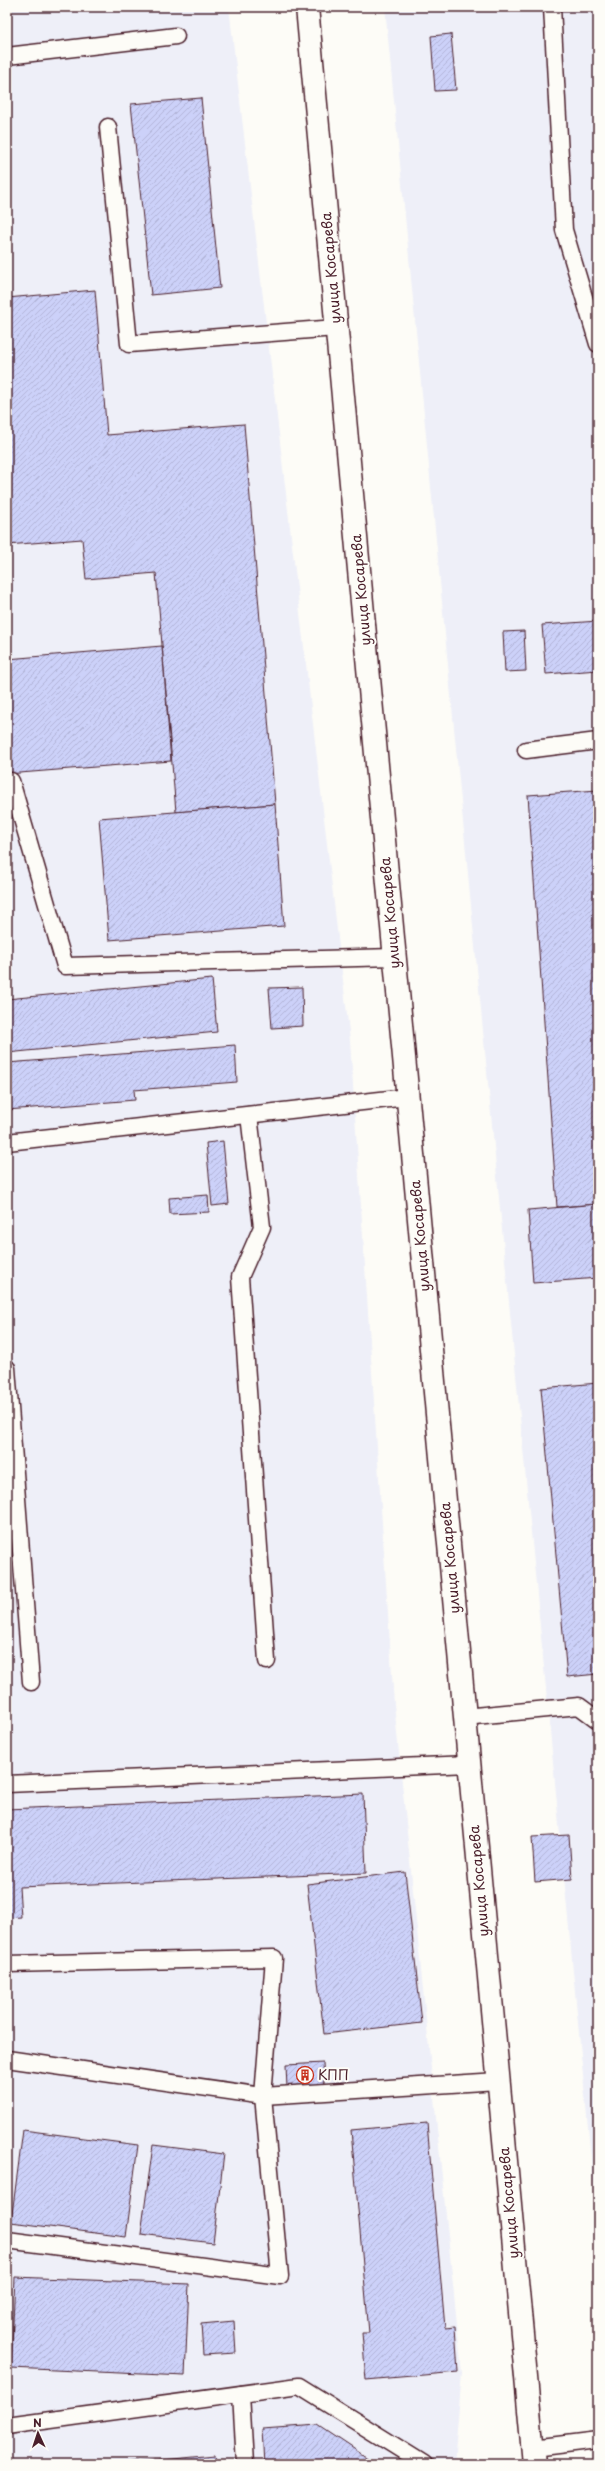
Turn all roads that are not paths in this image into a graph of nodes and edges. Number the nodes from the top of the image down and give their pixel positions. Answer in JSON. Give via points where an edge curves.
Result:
{"nodes":[{"id":1,"x":307,"y":7,"type":"edge"},
{"id":2,"x":552,"y":7,"type":"edge"},
{"id":3,"x":176,"y":36,"type":"dead end"},
{"id":4,"x":7,"y":56,"type":"edge"},
{"id":5,"x":108,"y":127,"type":"dead end"},
{"id":6,"x":336,"y":328,"type":"junction"},
{"id":7,"x":598,"y":344,"type":"edge"},
{"id":8,"x":598,"y":741,"type":"edge"},
{"id":9,"x":526,"y":750,"type":"dead end"},
{"id":10,"x":11,"y":781,"type":"dead end"},
{"id":11,"x":394,"y":957,"type":"junction"},
{"id":12,"x":407,"y":1097,"type":"junction"},
{"id":13,"x":249,"y":1115,"type":"junction"},
{"id":14,"x":7,"y":1142,"type":"edge"},
{"id":15,"x":7,"y":1368,"type":"edge"},
{"id":16,"x":267,"y":1661,"type":"dead end"},
{"id":17,"x":31,"y":1682,"type":"dead end"},
{"id":18,"x":464,"y":1718,"type":"junction"},
{"id":19,"x":598,"y":1720,"type":"edge"},
{"id":20,"x":469,"y":1764,"type":"junction"},
{"id":21,"x":7,"y":1784,"type":"edge"},
{"id":22,"x":7,"y":1964,"type":"edge"},
{"id":23,"x":7,"y":2059,"type":"edge"},
{"id":24,"x":498,"y":2081,"type":"junction"},
{"id":25,"x":263,"y":2096,"type":"junction"},
{"id":26,"x":7,"y":2240,"type":"edge"},
{"id":27,"x":241,"y":2394,"type":"junction"},
{"id":28,"x":7,"y":2426,"type":"edge"},
{"id":29,"x":598,"y":2440,"type":"edge"},
{"id":30,"x":533,"y":2456,"type":"edge"},
{"id":31,"x":245,"y":2464,"type":"edge"},
{"id":32,"x":424,"y":2464,"type":"edge"}],
"edges":[{"from":1,"to":6,"type":"street","name":"улица Косарева"},
{"from":2,"to":7,"type":"lane","via":[[564,230]]},
{"from":3,"to":4,"type":"lane"},
{"from":5,"to":6,"type":"lane","via":[[129,344]]},
{"from":6,"to":11,"type":"street","name":"улица Косарева"},
{"from":8,"to":9,"type":"lane"},
{"from":10,"to":11,"type":"lane","via":[[65,966]]},
{"from":11,"to":12,"type":"street","name":"улица Косарева"},
{"from":12,"to":13,"type":"lane"},
{"from":12,"to":18,"type":"street","name":"улица Косарева"},
{"from":13,"to":14,"type":"lane"},
{"from":13,"to":16,"type":"lane","via":[[262,1227],[240,1277]]},
{"from":15,"to":17,"type":"lane"},
{"from":18,"to":19,"type":"lane","via":[[579,1706]]},
{"from":18,"to":20,"type":"street","name":"улица Косарева"},
{"from":20,"to":21,"type":"lane"},
{"from":20,"to":24,"type":"street","name":"улица Косарева"},
{"from":22,"to":25,"type":"lane","via":[[274,1958]]},
{"from":23,"to":25,"type":"lane"},
{"from":24,"to":25,"type":"lane"},
{"from":24,"to":30,"type":"street","name":"улица Косарева"},
{"from":25,"to":26,"type":"lane","via":[[280,2276]]},
{"from":27,"to":28,"type":"lane"},
{"from":27,"to":31,"type":"lane"},
{"from":27,"to":32,"type":"lane","via":[[299,2386]]},
{"from":29,"to":30,"type":"lane"}]}
